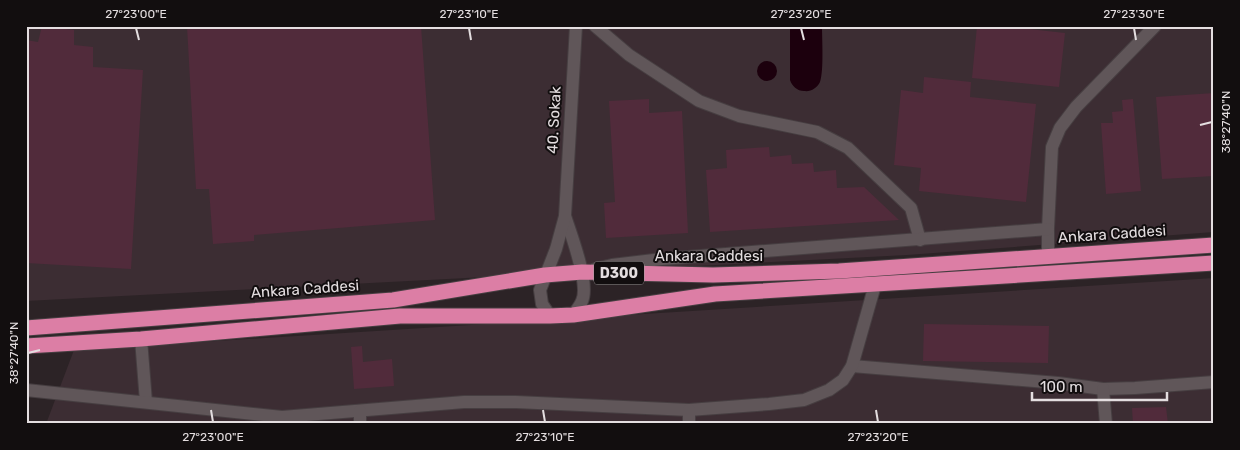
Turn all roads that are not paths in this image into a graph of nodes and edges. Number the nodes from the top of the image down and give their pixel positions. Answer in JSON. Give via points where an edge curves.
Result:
{"nodes":[{"id":1,"x":576,"y":26,"type":"edge"},
{"id":2,"x":595,"y":26,"type":"edge"},
{"id":3,"x":1155,"y":26,"type":"edge"},
{"id":4,"x":565,"y":216,"type":"junction"},
{"id":5,"x":1048,"y":229,"type":"junction"},
{"id":6,"x":920,"y":240,"type":"junction"},
{"id":7,"x":1214,"y":244,"type":"edge"},
{"id":8,"x":1048,"y":256,"type":"junction"},
{"id":9,"x":1214,"y":263,"type":"edge"},
{"id":10,"x":582,"y":272,"type":"junction"},
{"id":11,"x":545,"y":275,"type":"junction"},
{"id":12,"x":876,"y":285,"type":"junction"},
{"id":13,"x":573,"y":315,"type":"junction"},
{"id":14,"x":550,"y":316,"type":"junction"},
{"id":15,"x":26,"y":328,"type":"edge"},
{"id":16,"x":142,"y":339,"type":"junction"},
{"id":17,"x":26,"y":346,"type":"edge"},
{"id":18,"x":852,"y":366,"type":"junction"},
{"id":19,"x":1214,"y":382,"type":"edge"},
{"id":20,"x":1103,"y":389,"type":"junction"},
{"id":21,"x":26,"y":390,"type":"edge"},
{"id":22,"x":146,"y":402,"type":"junction"},
{"id":23,"x":689,"y":410,"type":"junction"},
{"id":24,"x":360,"y":417,"type":"edge"},
{"id":25,"x":282,"y":420,"type":"edge"},
{"id":26,"x":689,"y":424,"type":"edge"},
{"id":27,"x":1106,"y":424,"type":"edge"}],
"edges":[{"from":1,"to":4,"type":"street","name":"40. Sokak"},
{"from":2,"to":6,"type":"street","via":[[629,55],[699,100],[739,116],[817,132],[848,148],[912,208]]},
{"from":3,"to":5,"type":"street","via":[[1076,107],[1060,128],[1052,147]]},
{"from":4,"to":10,"type":"street"},
{"from":4,"to":11,"type":"street"},
{"from":5,"to":6,"type":"street"},
{"from":5,"to":8,"type":"street"},
{"from":6,"to":10,"type":"street","via":[[662,259]]},
{"from":7,"to":8,"type":"highway","name":"Ankara Caddesi","number":"D300"},
{"from":8,"to":10,"type":"highway","name":"Ankara Caddesi","number":"D300","via":[[839,271],[712,275]]},
{"from":9,"to":12,"type":"highway","number":"D300"},
{"from":10,"to":11,"type":"highway","name":"Ankara Caddesi","number":"D300"},
{"from":10,"to":13,"type":"street","via":[[585,291]]},
{"from":11,"to":14,"type":"street","via":[[540,290],[542,304]]},
{"from":11,"to":15,"type":"highway","name":"Ankara Caddesi","number":"D300","via":[[393,300]]},
{"from":12,"to":13,"type":"highway","number":"D300","via":[[715,294]]},
{"from":12,"to":18,"type":"street"},
{"from":13,"to":14,"type":"highway","number":"D300"},
{"from":14,"to":16,"type":"highway","number":"D300","via":[[400,316]]},
{"from":16,"to":17,"type":"highway","number":"D300"},
{"from":16,"to":22,"type":"street"},
{"from":18,"to":20,"type":"street"},
{"from":18,"to":23,"type":"street","via":[[843,380],[829,390],[804,400]]},
{"from":19,"to":20,"type":"street"},
{"from":20,"to":27,"type":"street"},
{"from":21,"to":22,"type":"street"},
{"from":22,"to":25,"type":"street"},
{"from":23,"to":24,"type":"street","via":[[464,402]]},
{"from":23,"to":26,"type":"street"},
{"from":24,"to":25,"type":"street"}]}
